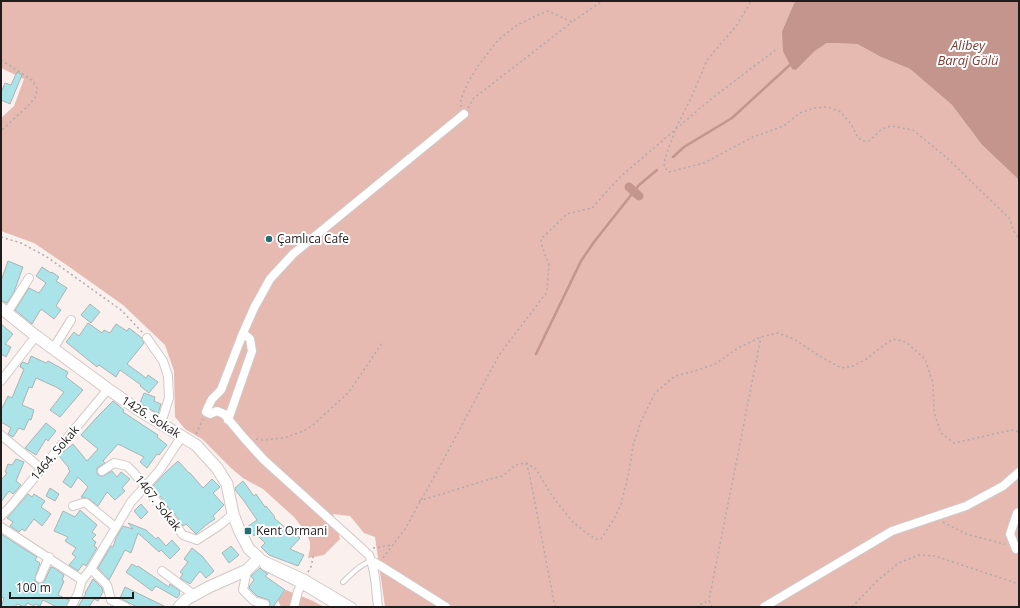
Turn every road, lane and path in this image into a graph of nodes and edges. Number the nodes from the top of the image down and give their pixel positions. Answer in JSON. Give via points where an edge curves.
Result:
{"nodes":[{"id":1,"x":602,"y":1,"type":"edge"},
{"id":2,"x":751,"y":1,"type":"edge"},
{"id":3,"x":572,"y":22,"type":"junction"},
{"id":4,"x":778,"y":48,"type":"dead end"},
{"id":5,"x":1,"y":60,"type":"edge"},
{"id":6,"x":464,"y":114,"type":"junction"},
{"id":7,"x":1,"y":130,"type":"edge"},
{"id":8,"x":675,"y":130,"type":"junction"},
{"id":9,"x":1,"y":237,"type":"edge"},
{"id":10,"x":1019,"y":239,"type":"edge"},
{"id":11,"x":29,"y":278,"type":"dead end"},
{"id":12,"x":4,"y":310,"type":"edge"},
{"id":13,"x":71,"y":320,"type":"dead end"},
{"id":14,"x":243,"y":333,"type":"junction"},
{"id":15,"x":36,"y":336,"type":"junction"},
{"id":16,"x":761,"y":337,"type":"junction"},
{"id":17,"x":147,"y":338,"type":"joint"},
{"id":18,"x":382,"y":343,"type":"dead end"},
{"id":19,"x":53,"y":349,"type":"junction"},
{"id":20,"x":1,"y":381,"type":"edge"},
{"id":21,"x":108,"y":389,"type":"junction"},
{"id":22,"x":206,"y":412,"type":"junction"},
{"id":23,"x":228,"y":420,"type":"junction"},
{"id":24,"x":161,"y":423,"type":"junction"},
{"id":25,"x":1019,"y":432,"type":"edge"},
{"id":26,"x":1,"y":435,"type":"edge"},
{"id":27,"x":244,"y":438,"type":"junction"},
{"id":28,"x":187,"y":439,"type":"junction"},
{"id":29,"x":526,"y":463,"type":"junction"},
{"id":30,"x":42,"y":469,"type":"junction"},
{"id":31,"x":102,"y":472,"type":"dead end"},
{"id":32,"x":1019,"y":472,"type":"edge"},
{"id":33,"x":144,"y":487,"type":"junction"},
{"id":34,"x":420,"y":502,"type":"junction"},
{"id":35,"x":73,"y":506,"type":"dead end"},
{"id":36,"x":1019,"y":512,"type":"edge"},
{"id":37,"x":233,"y":514,"type":"junction"},
{"id":38,"x":1,"y":516,"type":"edge"},
{"id":39,"x":932,"y":517,"type":"junction"},
{"id":40,"x":1,"y":527,"type":"edge"},
{"id":41,"x":115,"y":527,"type":"junction"},
{"id":42,"x":392,"y":545,"type":"junction"},
{"id":43,"x":361,"y":547,"type":"junction"},
{"id":44,"x":1016,"y":549,"type":"joint"},
{"id":45,"x":314,"y":553,"type":"dead end"},
{"id":46,"x":48,"y":557,"type":"junction"},
{"id":47,"x":259,"y":558,"type":"junction"},
{"id":48,"x":375,"y":563,"type":"junction"},
{"id":49,"x":91,"y":568,"type":"junction"},
{"id":50,"x":247,"y":570,"type":"junction"},
{"id":51,"x":162,"y":571,"type":"dead end"},
{"id":52,"x":40,"y":578,"type":"dead end"},
{"id":53,"x":82,"y":580,"type":"junction"},
{"id":54,"x":303,"y":582,"type":"junction"},
{"id":55,"x":343,"y":582,"type":"dead end"},
{"id":56,"x":1019,"y":584,"type":"edge"},
{"id":57,"x":194,"y":595,"type":"junction"},
{"id":58,"x":709,"y":600,"type":"junction"},
{"id":59,"x":110,"y":603,"type":"edge"},
{"id":60,"x":264,"y":604,"type":"dead end"},
{"id":61,"x":71,"y":607,"type":"edge"},
{"id":62,"x":126,"y":607,"type":"edge"},
{"id":63,"x":179,"y":607,"type":"edge"},
{"id":64,"x":294,"y":607,"type":"edge"},
{"id":65,"x":340,"y":607,"type":"edge"},
{"id":66,"x":352,"y":607,"type":"edge"},
{"id":67,"x":378,"y":607,"type":"edge"},
{"id":68,"x":446,"y":607,"type":"edge"},
{"id":69,"x":555,"y":607,"type":"edge"},
{"id":70,"x":696,"y":607,"type":"edge"},
{"id":71,"x":712,"y":607,"type":"edge"},
{"id":72,"x":764,"y":607,"type":"edge"},
{"id":73,"x":852,"y":607,"type":"edge"}],
"edges":[{"from":1,"to":3,"type":"path"},
{"from":2,"to":8,"type":"path","via":[[737,25],[708,60]]},
{"from":3,"to":6,"type":"path","via":[[474,98]]},
{"from":3,"to":6,"type":"path","via":[[548,11],[517,25],[498,40],[467,84],[461,99]]},
{"from":4,"to":8,"type":"path"},
{"from":5,"to":7,"type":"path","via":[[32,80],[37,88],[36,96],[30,104]]},
{"from":6,"to":14,"type":"street","via":[[293,254],[270,279]]},
{"from":8,"to":10,"type":"path","via":[[664,158],[664,167],[669,172],[704,163],[753,137],[785,125],[800,113],[814,108],[828,107],[841,112],[862,141],[869,141],[882,129],[892,126],[913,130],[946,157],[1010,219]]},
{"from":8,"to":34,"type":"path","via":[[620,177],[592,208],[567,214],[541,239],[549,265],[547,292],[499,355]]},
{"from":9,"to":17,"type":"path","via":[[21,243],[46,257],[120,310]]},
{"from":11,"to":12,"type":"street"},
{"from":12,"to":15,"type":"main road","name":"1426. Sokak"},
{"from":13,"to":19,"type":"street"},
{"from":14,"to":22,"type":"street","via":[[222,390],[212,399]]},
{"from":14,"to":23,"type":"street","via":[[250,339],[252,351]]},
{"from":15,"to":19,"type":"main road","name":"1426. Sokak"},
{"from":15,"to":20,"type":"street"},
{"from":16,"to":25,"type":"path","via":[[778,333],[794,339],[841,368],[865,360],[894,339],[906,342],[925,359],[933,383],[934,412],[941,433],[954,443],[1012,430]]},
{"from":16,"to":29,"type":"path","via":[[738,348],[715,364],[675,376],[655,393],[641,421],[633,446],[630,472],[621,504],[601,539],[596,539],[572,521],[552,496],[536,469]]},
{"from":16,"to":58,"type":"path"},
{"from":17,"to":24,"type":"street","via":[[162,361],[168,376],[169,398]]},
{"from":18,"to":27,"type":"path","via":[[349,392],[313,425],[284,438]]},
{"from":19,"to":21,"type":"main road","name":"1426. Sokak"},
{"from":21,"to":24,"type":"main road","name":"1426. Sokak"},
{"from":21,"to":30,"type":"street","name":"1464. Sokak"},
{"from":22,"to":23,"type":"street","via":[[210,414],[217,411],[224,414]]},
{"from":22,"to":28,"type":"path"},
{"from":23,"to":27,"type":"street"},
{"from":24,"to":28,"type":"main road","name":"1426. Sokak"},
{"from":26,"to":30,"type":"street"},
{"from":27,"to":43,"type":"street","via":[[264,460]]},
{"from":28,"to":33,"type":"street"},
{"from":28,"to":37,"type":"main road","name":"1426. Sokak","via":[[217,468],[227,484]]},
{"from":29,"to":34,"type":"path","via":[[515,465],[503,476]]},
{"from":29,"to":69,"type":"path"},
{"from":30,"to":38,"type":"street","name":"1464. Sokak"},
{"from":31,"to":33,"type":"street","name":"1467. Sokak","via":[[114,463],[127,466]]},
{"from":32,"to":39,"type":"street","via":[[1003,486],[966,506]]},
{"from":33,"to":37,"type":"street","name":"1467. Sokak","via":[[183,535],[198,540]]},
{"from":33,"to":41,"type":"street"},
{"from":34,"to":42,"type":"path"},
{"from":35,"to":41,"type":"street","via":[[86,503]]},
{"from":36,"to":44,"type":"street","via":[[1010,534]]},
{"from":37,"to":47,"type":"main road","name":"1426. Sokak","via":[[249,549]]},
{"from":39,"to":44,"type":"path","via":[[966,534]]},
{"from":39,"to":72,"type":"street","via":[[892,531]]},
{"from":40,"to":46,"type":"street"},
{"from":41,"to":49,"type":"street"},
{"from":42,"to":43,"type":"path"},
{"from":42,"to":48,"type":"path"},
{"from":43,"to":48,"type":"street"},
{"from":45,"to":54,"type":"path"},
{"from":46,"to":52,"type":"street"},
{"from":46,"to":53,"type":"street"},
{"from":47,"to":50,"type":"main road"},
{"from":47,"to":54,"type":"street","via":[[264,566]]},
{"from":48,"to":55,"type":"lane","via":[[367,562]]},
{"from":48,"to":67,"type":"street"},
{"from":48,"to":68,"type":"street"},
{"from":49,"to":53,"type":"street"},
{"from":49,"to":59,"type":"street","via":[[107,585]]},
{"from":50,"to":57,"type":"main road"},
{"from":50,"to":60,"type":"street","via":[[243,590],[254,601]]},
{"from":51,"to":57,"type":"street"},
{"from":53,"to":61,"type":"street"},
{"from":54,"to":64,"type":"street"},
{"from":54,"to":65,"type":"street"},
{"from":54,"to":66,"type":"street"},
{"from":56,"to":73,"type":"path","via":[[935,556],[920,555],[899,563]]},
{"from":57,"to":63,"type":"main road"},
{"from":58,"to":70,"type":"path"},
{"from":58,"to":71,"type":"path"},
{"from":59,"to":62,"type":"street"}]}
